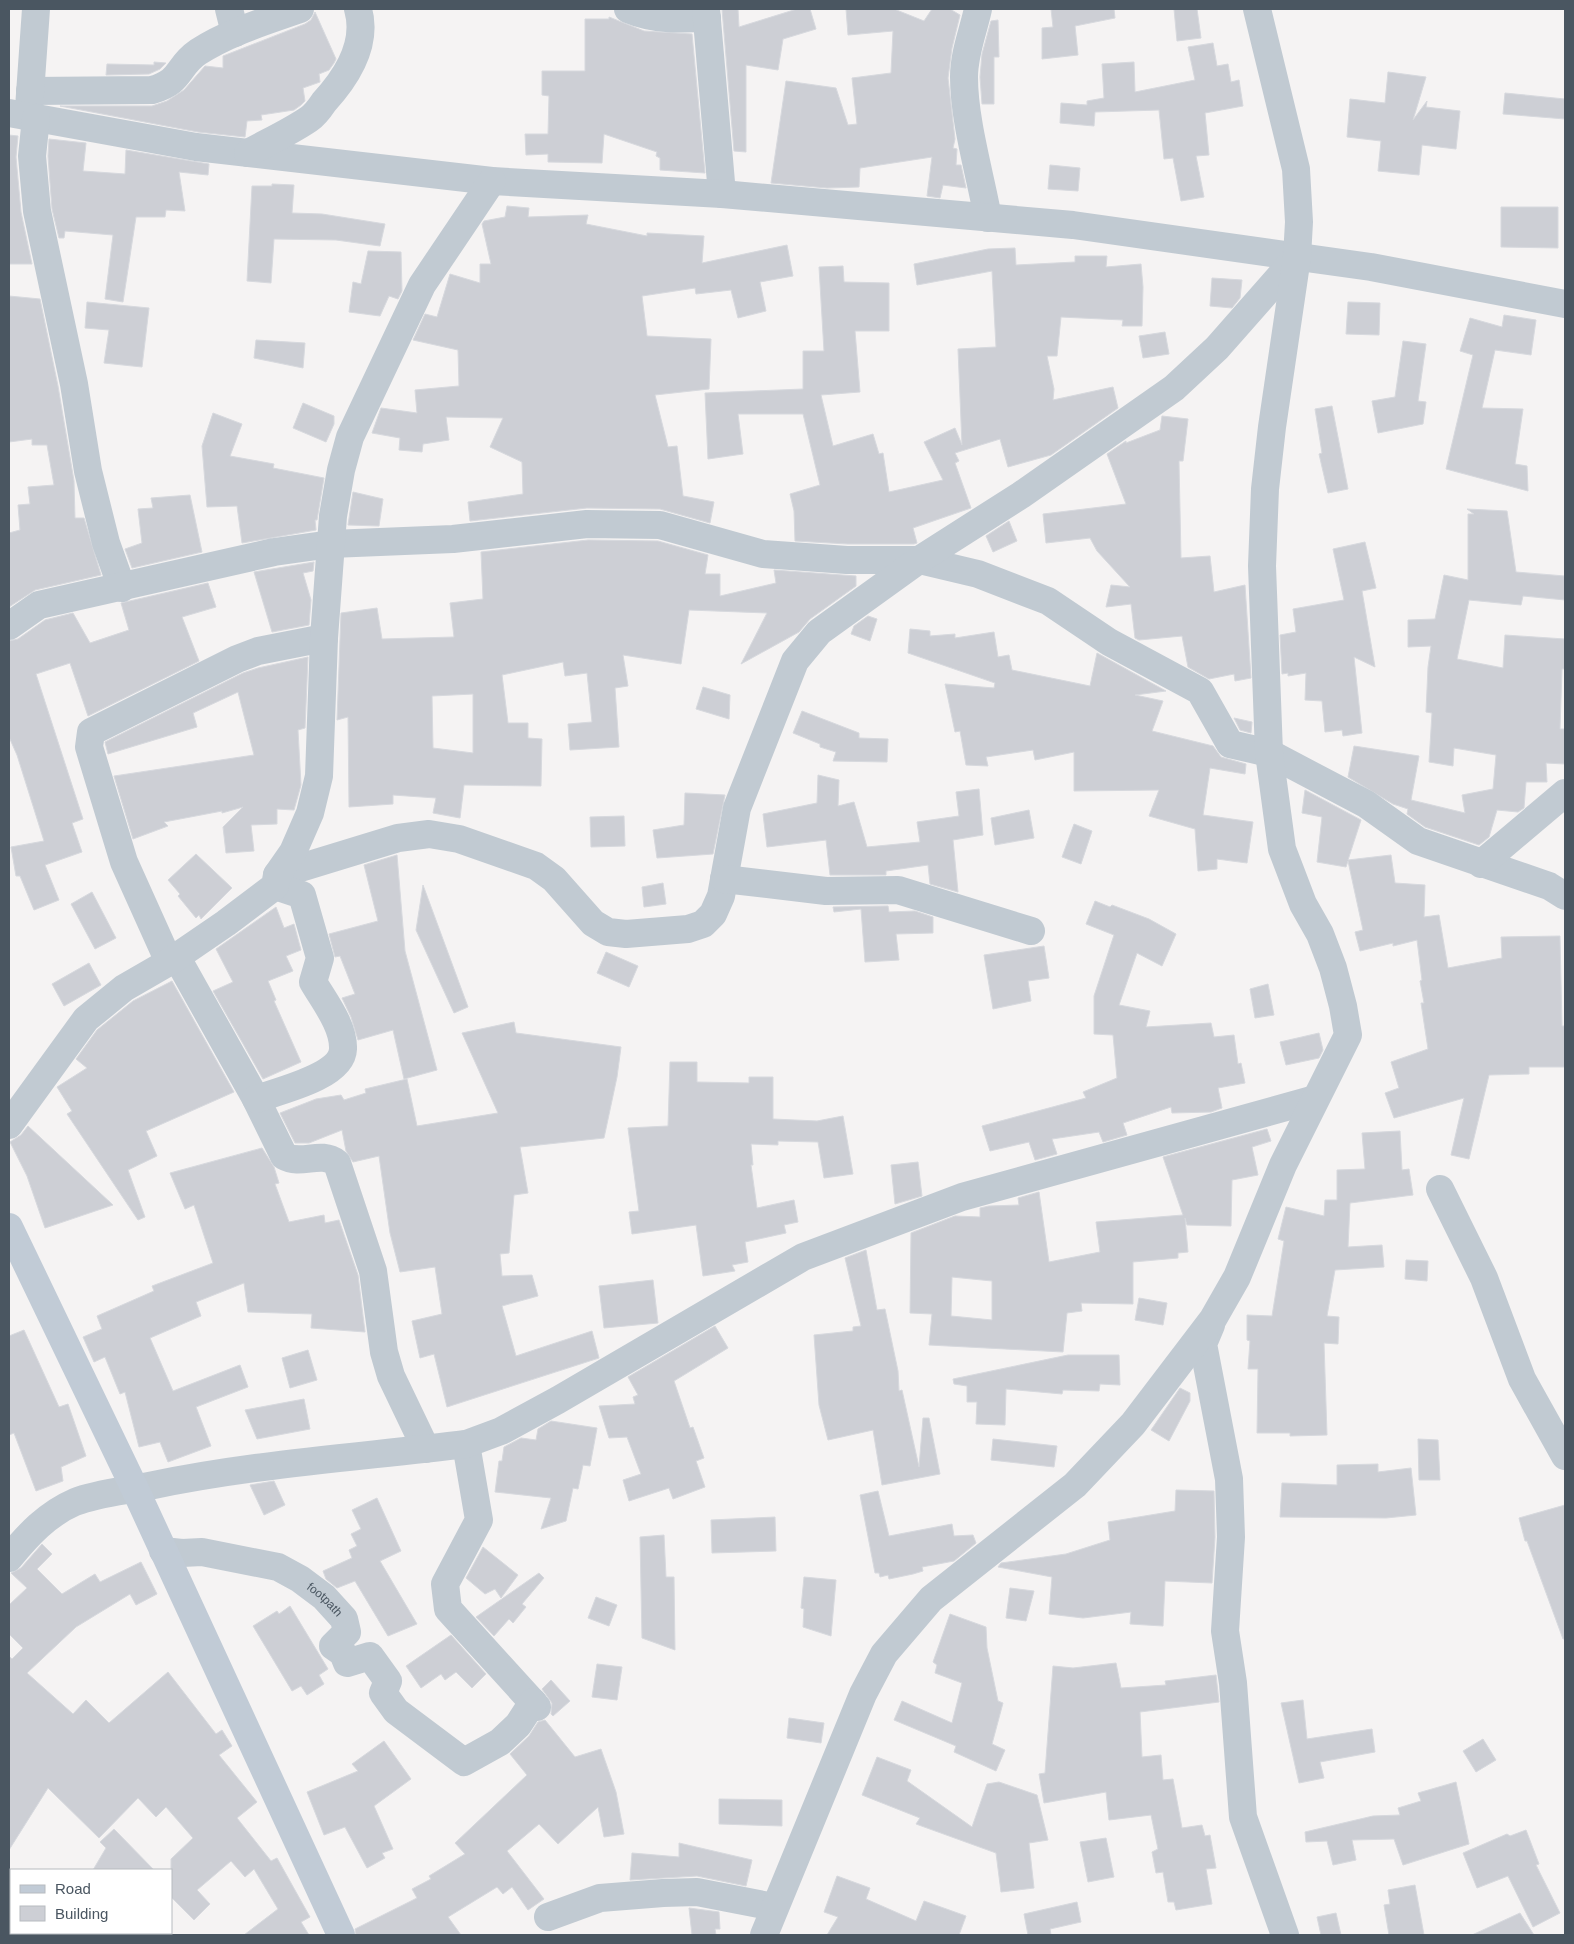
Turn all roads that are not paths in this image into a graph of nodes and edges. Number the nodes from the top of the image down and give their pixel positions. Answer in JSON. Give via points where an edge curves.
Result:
{"nodes":[{"id":1,"x":36,"y":9,"type":"edge"},
{"id":2,"x":300,"y":9,"type":"edge"},
{"id":3,"x":358,"y":9,"type":"edge"},
{"id":4,"x":628,"y":9,"type":"edge"},
{"id":5,"x":978,"y":9,"type":"edge"},
{"id":6,"x":1257,"y":9,"type":"edge"},
{"id":7,"x":706,"y":13,"type":"edge"},
{"id":8,"x":232,"y":21,"type":"edge"},
{"id":9,"x":26,"y":110,"type":"edge"},
{"id":10,"x":248,"y":153,"type":"junction"},
{"id":11,"x":492,"y":181,"type":"junction"},
{"id":12,"x":722,"y":194,"type":"junction"},
{"id":13,"x":988,"y":218,"type":"junction"},
{"id":14,"x":1297,"y":257,"type":"junction"},
{"id":15,"x":1565,"y":304,"type":"edge"},
{"id":16,"x":331,"y":544,"type":"junction"},
{"id":17,"x":919,"y":560,"type":"junction"},
{"id":18,"x":122,"y":588,"type":"junction"},
{"id":19,"x":9,"y":626,"type":"edge"},
{"id":20,"x":324,"y":638,"type":"junction"},
{"id":21,"x":1269,"y":753,"type":"junction"},
{"id":22,"x":1565,"y":793,"type":"edge"},
{"id":23,"x":1481,"y":864,"type":"junction"},
{"id":24,"x":724,"y":879,"type":"junction"},
{"id":25,"x":276,"y":880,"type":"junction"},
{"id":26,"x":1565,"y":896,"type":"edge"},
{"id":27,"x":1031,"y":931,"type":"dead end"},
{"id":28,"x":173,"y":959,"type":"junction"},
{"id":29,"x":256,"y":1099,"type":"junction"},
{"id":30,"x":1314,"y":1099,"type":"junction"},
{"id":31,"x":9,"y":1125,"type":"edge"},
{"id":32,"x":1440,"y":1188,"type":"dead end"},
{"id":33,"x":9,"y":1227,"type":"edge"},
{"id":34,"x":1213,"y":1319,"type":"junction"},
{"id":35,"x":466,"y":1444,"type":"junction"},
{"id":36,"x":426,"y":1449,"type":"junction"},
{"id":37,"x":1565,"y":1456,"type":"edge"},
{"id":38,"x":135,"y":1489,"type":"junction"},
{"id":39,"x":164,"y":1551,"type":"junction"},
{"id":40,"x":9,"y":1558,"type":"edge"},
{"id":41,"x":774,"y":1907,"type":"junction"},
{"id":42,"x":548,"y":1917,"type":"dead end"},
{"id":43,"x":341,"y":1935,"type":"edge"},
{"id":44,"x":764,"y":1935,"type":"edge"},
{"id":45,"x":1285,"y":1935,"type":"edge"}],
"edges":[{"from":1,"to":9,"type":"street"},
{"from":2,"to":8,"type":"street"},
{"from":3,"to":10,"type":"street","via":[[362,21],[360,43],[349,69],[330,95],[310,118]]},
{"from":4,"to":7,"type":"street","via":[[643,16],[669,20]]},
{"from":5,"to":13,"type":"street","via":[[964,76]]},
{"from":6,"to":14,"type":"street","via":[[1296,169]]},
{"from":7,"to":12,"type":"street"},
{"from":8,"to":9,"type":"street","via":[[166,86]]},
{"from":9,"to":10,"type":"street","via":[[196,147]]},
{"from":9,"to":18,"type":"street","via":[[37,211],[74,384],[88,471],[106,543]]},
{"from":10,"to":11,"type":"street"},
{"from":11,"to":12,"type":"street"},
{"from":11,"to":16,"type":"street","via":[[422,285],[350,437],[341,470]]},
{"from":12,"to":13,"type":"street"},
{"from":13,"to":14,"type":"street","via":[[1073,225]]},
{"from":14,"to":15,"type":"street","via":[[1371,267]]},
{"from":14,"to":17,"type":"street","via":[[1217,348],[1174,388],[1020,495]]},
{"from":14,"to":21,"type":"street","via":[[1265,489],[1262,566]]},
{"from":16,"to":17,"type":"street","via":[[453,538],[586,524],[627,523],[660,525],[763,554],[847,560]]},
{"from":16,"to":18,"type":"street","via":[[274,552]]},
{"from":16,"to":20,"type":"street"},
{"from":17,"to":21,"type":"street","via":[[978,574],[1048,602],[1109,642],[1200,691],[1230,744]]},
{"from":17,"to":24,"type":"street","via":[[819,632],[795,661],[737,808]]},
{"from":18,"to":19,"type":"street","via":[[39,605]]},
{"from":20,"to":25,"type":"street","via":[[319,776],[310,813]]},
{"from":20,"to":28,"type":"street","via":[[258,651],[237,659],[91,732],[89,748],[124,862]]},
{"from":21,"to":23,"type":"street","via":[[1366,804],[1418,841]]},
{"from":21,"to":30,"type":"street","via":[[1282,849],[1333,968],[1348,1036]]},
{"from":22,"to":23,"type":"street"},
{"from":23,"to":26,"type":"street","via":[[1549,886]]},
{"from":24,"to":25,"type":"street","via":[[713,914],[703,924],[688,929],[626,934],[608,932],[593,923],[554,879],[536,866],[459,839],[437,835],[398,838]]},
{"from":24,"to":27,"type":"street","via":[[826,891],[898,890]]},
{"from":25,"to":28,"type":"street","via":[[226,923]]},
{"from":25,"to":29,"type":"street","via":[[302,895],[320,958],[313,982],[338,1028],[343,1049],[337,1062],[321,1076]]},
{"from":28,"to":29,"type":"street"},
{"from":28,"to":31,"type":"street","via":[[124,988],[86,1018]]},
{"from":29,"to":36,"type":"street","via":[[284,1156],[300,1160],[322,1156],[337,1163],[373,1271],[384,1352],[391,1376]]},
{"from":30,"to":34,"type":"street","via":[[1237,1277]]},
{"from":30,"to":35,"type":"street","via":[[962,1197],[803,1258],[558,1400],[501,1431]]},
{"from":32,"to":37,"type":"street","via":[[1484,1278],[1522,1379]]},
{"from":33,"to":38,"type":"street"},
{"from":34,"to":41,"type":"street","via":[[1133,1424],[1075,1486],[931,1599],[884,1654],[863,1694]]},
{"from":34,"to":45,"type":"street","via":[[1203,1344],[1229,1479],[1231,1537],[1225,1631],[1233,1683],[1242,1817]]},
{"from":35,"to":36,"type":"street"},
{"from":35,"to":39,"type":"street","name":"footpath","via":[[480,1520],[445,1584],[448,1609],[535,1705],[500,1742],[464,1762],[396,1711],[383,1694],[388,1681],[370,1656],[347,1663],[343,1653],[333,1646],[347,1632],[344,1619],[324,1597],[300,1579],[278,1567],[202,1552]]},
{"from":36,"to":38,"type":"street","via":[[225,1473]]},
{"from":38,"to":39,"type":"street"},
{"from":38,"to":40,"type":"street","via":[[75,1503],[33,1529]]},
{"from":39,"to":43,"type":"street"},
{"from":41,"to":42,"type":"street","via":[[697,1892],[664,1893],[600,1898]]},
{"from":41,"to":44,"type":"street"}]}
